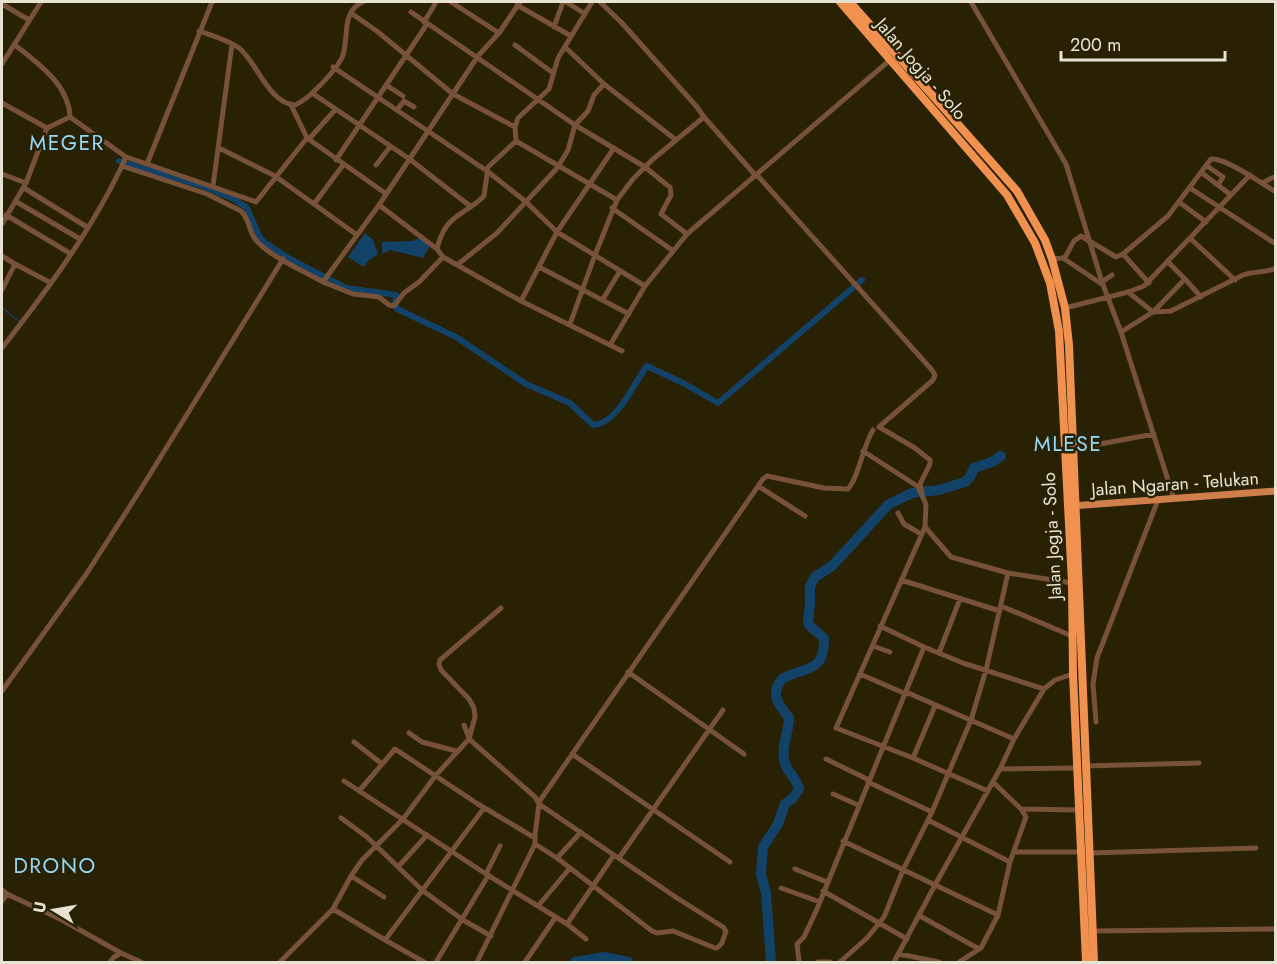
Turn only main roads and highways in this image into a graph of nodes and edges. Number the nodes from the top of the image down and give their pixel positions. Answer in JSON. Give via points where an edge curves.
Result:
{"nodes":[{"id":1,"x":840,"y":2,"type":"edge"},
{"id":2,"x":850,"y":2,"type":"edge"},
{"id":3,"x":1275,"y":491,"type":"edge"},
{"id":4,"x":1072,"y":506,"type":"junction"},
{"id":5,"x":1079,"y":726,"type":"junction"},
{"id":6,"x":1081,"y":767,"type":"junction"},
{"id":7,"x":1085,"y":853,"type":"junction"},
{"id":8,"x":1086,"y":963,"type":"edge"},
{"id":9,"x":1094,"y":963,"type":"edge"}],
"edges":[{"from":1,"to":4,"type":"highway","name":"Jalan Jogja - Solo","via":[[1007,195],[1035,243],[1050,284],[1059,331]]},
{"from":2,"to":4,"type":"highway","via":[[1017,191],[1045,240],[1065,308],[1069,345]]},
{"from":3,"to":4,"type":"main road","name":"Jalan Ngaran - Telukan"},
{"from":4,"to":5,"type":"highway"},
{"from":4,"to":5,"type":"highway","name":"Jalan Jogja - Solo","via":[[1073,674]]},
{"from":5,"to":6,"type":"highway","name":"Jalan Jogja - Solo"},
{"from":6,"to":7,"type":"highway","name":"Jalan Jogja - Solo"},
{"from":6,"to":7,"type":"highway","name":"Jalan Jogja - Solo","via":[[1079,810]]},
{"from":7,"to":8,"type":"highway","name":"Jalan Jogja - Solo"},
{"from":7,"to":9,"type":"highway","name":"Jalan Jogja - Solo"}]}
